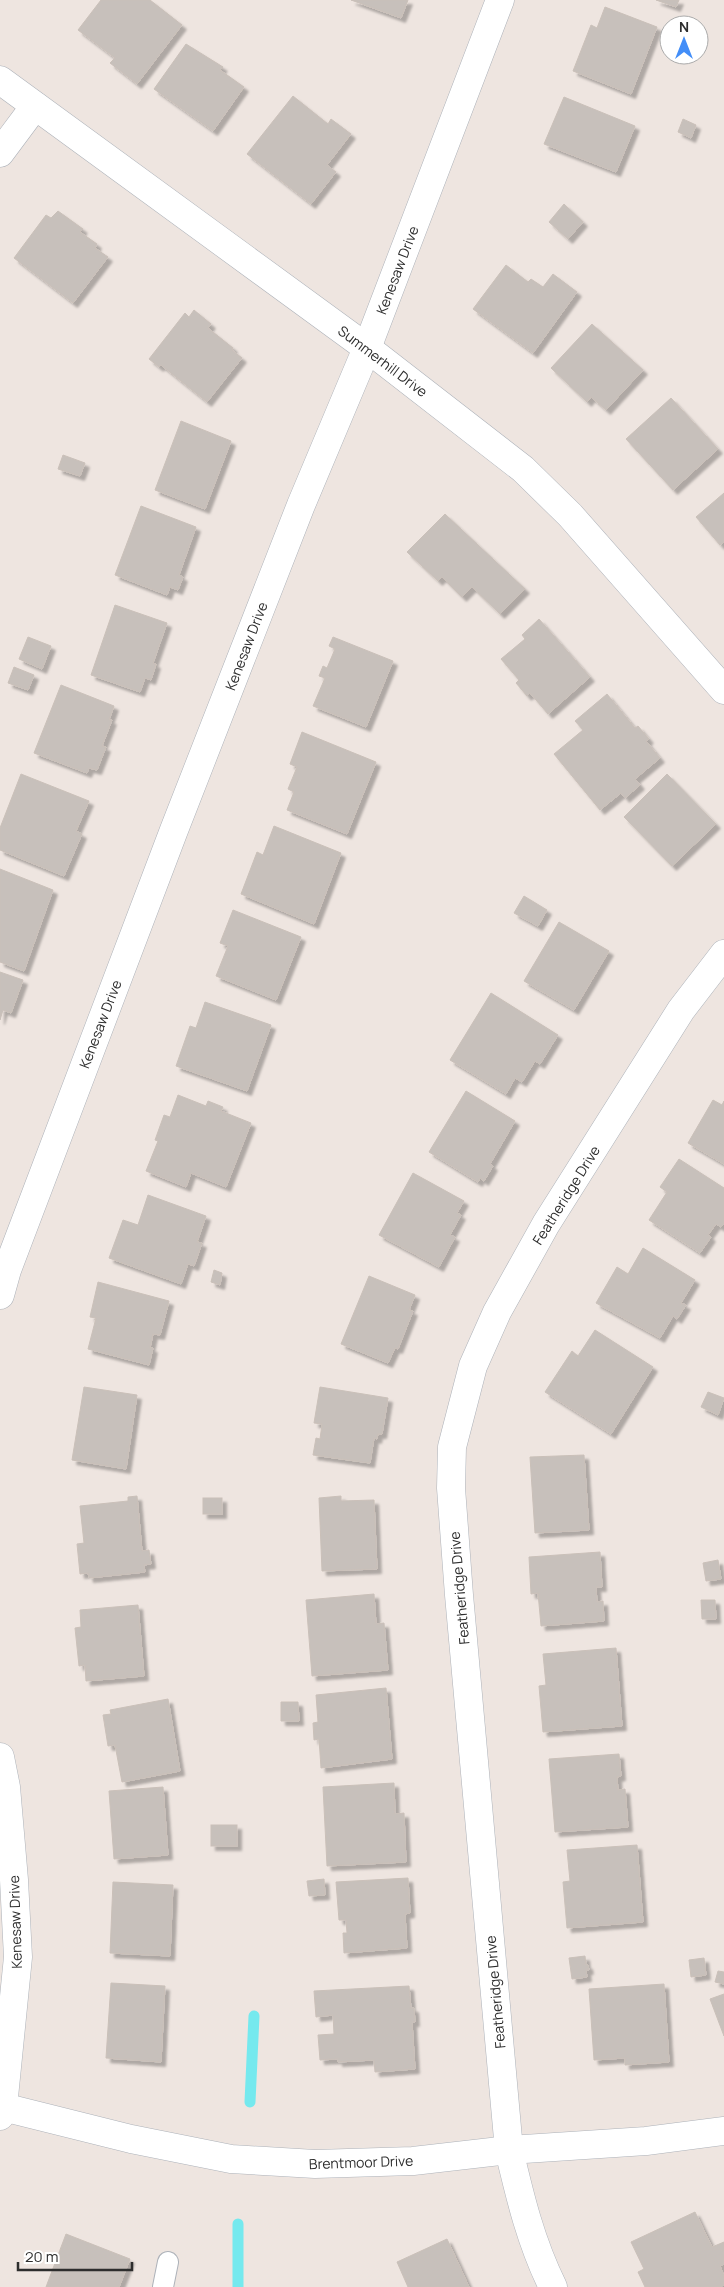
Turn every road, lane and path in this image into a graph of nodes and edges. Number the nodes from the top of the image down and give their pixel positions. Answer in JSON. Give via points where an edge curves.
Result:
{"nodes":[{"id":1,"x":500,"y":0,"type":"edge"},
{"id":2,"x":0,"y":80,"type":"edge"},
{"id":3,"x":35,"y":106,"type":"junction"},
{"id":4,"x":0,"y":153,"type":"edge"},
{"id":5,"x":367,"y":348,"type":"junction"},
{"id":6,"x":724,"y":690,"type":"edge"},
{"id":7,"x":724,"y":954,"type":"edge"},
{"id":8,"x":2,"y":1277,"type":"edge"},
{"id":9,"x":0,"y":1757,"type":"edge"},
{"id":10,"x":2,"y":2111,"type":"edge"},
{"id":11,"x":724,"y":2131,"type":"edge"},
{"id":12,"x":509,"y":2150,"type":"junction"},
{"id":13,"x":168,"y":2262,"type":"dead end"},
{"id":14,"x":162,"y":2287,"type":"edge"},
{"id":15,"x":553,"y":2287,"type":"edge"}],
"edges":[{"from":1,"to":5,"type":"street","name":"Kenesaw Drive"},
{"from":2,"to":3,"type":"street","name":"Summerhill Drive"},
{"from":3,"to":4,"type":"street"},
{"from":3,"to":5,"type":"street","name":"Summerhill Drive"},
{"from":5,"to":6,"type":"street","name":"Summerhill Drive","via":[[523,469],[576,522]]},
{"from":5,"to":8,"type":"street","name":"Kenesaw Drive","via":[[290,533]]},
{"from":7,"to":12,"type":"street","name":"Featheridge Drive","via":[[681,1010],[546,1224],[502,1304],[473,1366],[452,1447],[451,1488],[459,1595]]},
{"from":9,"to":10,"type":"street","name":"Kenesaw Drive","via":[[6,1787],[18,1957]]},
{"from":10,"to":12,"type":"street","name":"Brentmoor Drive","via":[[232,2159],[315,2164],[403,2161]]},
{"from":11,"to":12,"type":"street","name":"Brentmoor Drive","via":[[646,2141]]},
{"from":12,"to":15,"type":"street","name":"Featheridge Drive","via":[[522,2208]]},
{"from":13,"to":14,"type":"lane"}]}
